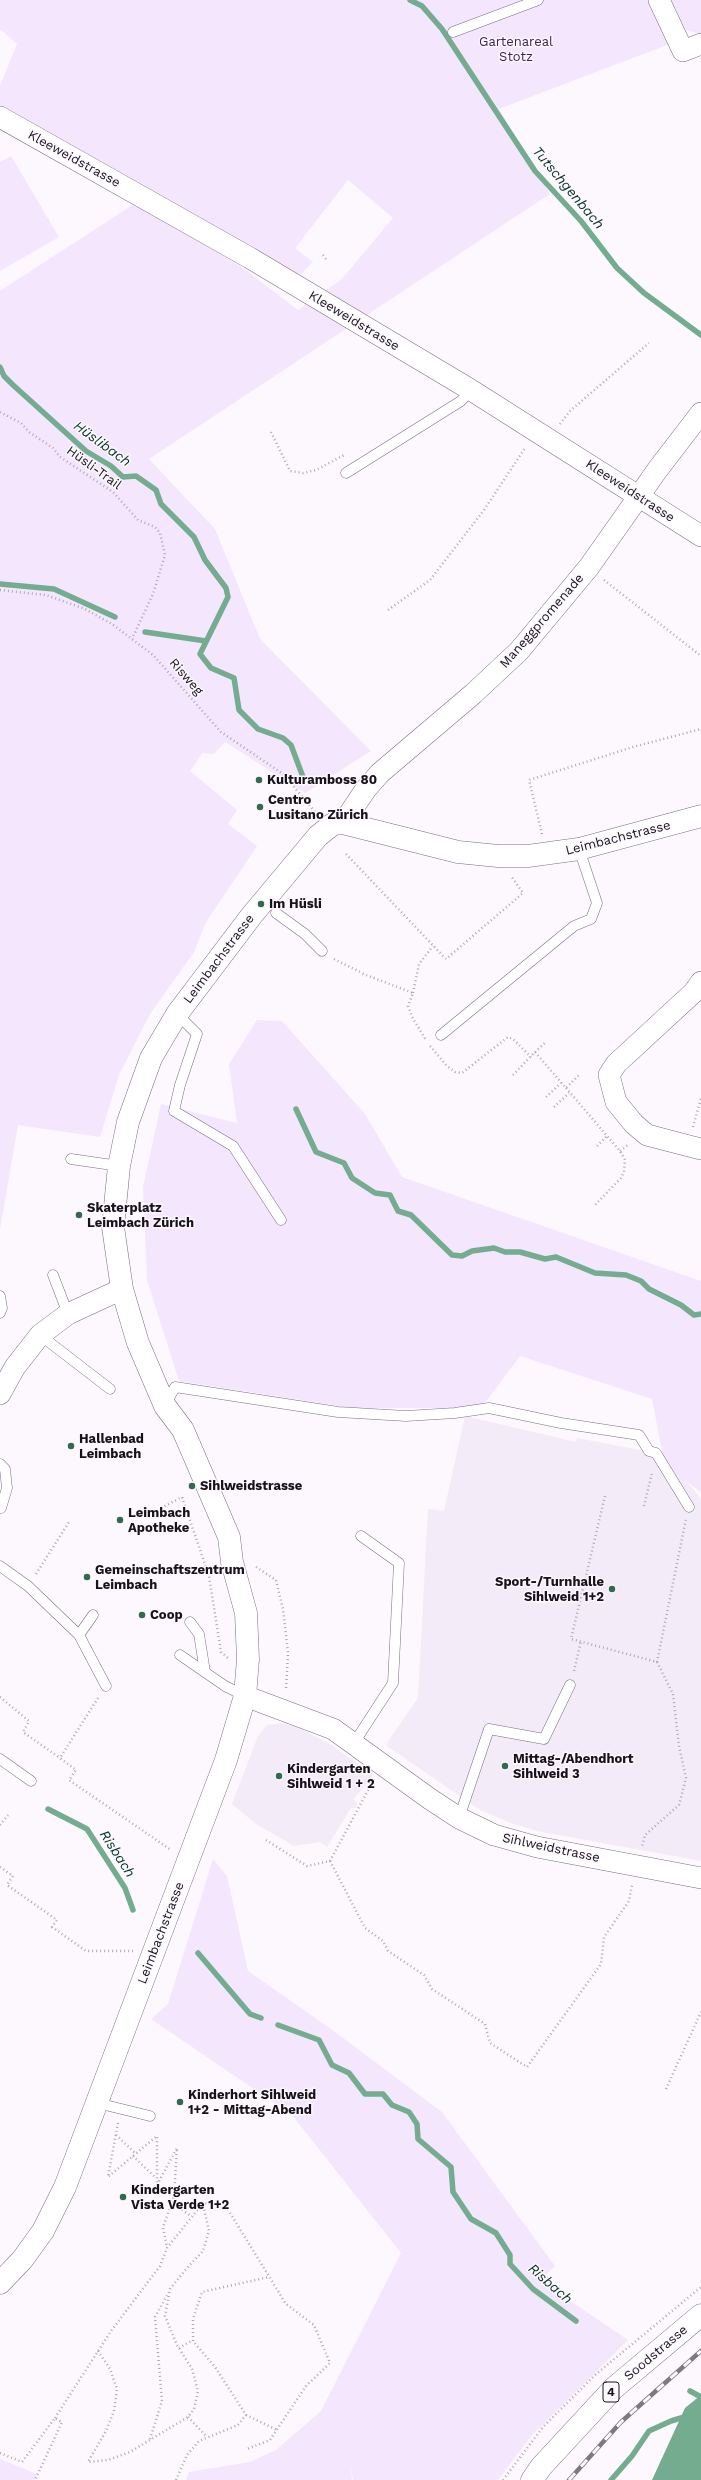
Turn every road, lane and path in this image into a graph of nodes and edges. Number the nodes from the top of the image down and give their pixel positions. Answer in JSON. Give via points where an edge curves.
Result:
{"nodes":[{"id":1,"x":538,"y":0,"type":"edge"},
{"id":2,"x":659,"y":0,"type":"edge"},
{"id":3,"x":453,"y":32,"type":"dead end"},
{"id":4,"x":701,"y":44,"type":"edge"},
{"id":5,"x":0,"y":118,"type":"edge"},
{"id":6,"x":323,"y":255,"type":"dead end"},
{"id":7,"x":326,"y":259,"type":"dead end"},
{"id":8,"x":649,"y":343,"type":"dead end"},
{"id":9,"x":471,"y":390,"type":"junction"},
{"id":10,"x":0,"y":412,"type":"edge"},
{"id":11,"x":701,"y":413,"type":"edge"},
{"id":12,"x":271,"y":432,"type":"dead end"},
{"id":13,"x":543,"y":435,"type":"junction"},
{"id":14,"x":348,"y":453,"type":"dead end"},
{"id":15,"x":346,"y":473,"type":"dead end"},
{"id":16,"x":639,"y":495,"type":"junction"},
{"id":17,"x":701,"y":536,"type":"edge"},
{"id":18,"x":599,"y":576,"type":"dead end"},
{"id":19,"x":0,"y":590,"type":"edge"},
{"id":20,"x":388,"y":610,"type":"dead end"},
{"id":21,"x":132,"y":639,"type":"junction"},
{"id":22,"x":701,"y":656,"type":"edge"},
{"id":23,"x":701,"y":729,"type":"edge"},
{"id":24,"x":701,"y":816,"type":"edge"},
{"id":25,"x":336,"y":825,"type":"junction"},
{"id":26,"x":542,"y":834,"type":"dead end"},
{"id":27,"x":579,"y":849,"type":"junction"},
{"id":28,"x":346,"y":854,"type":"dead end"},
{"id":29,"x":508,"y":872,"type":"dead end"},
{"id":30,"x":276,"y":913,"type":"dead end"},
{"id":31,"x":433,"y":946,"type":"junction"},
{"id":32,"x":322,"y":951,"type":"joint"},
{"id":33,"x":701,"y":982,"type":"edge"},
{"id":34,"x":413,"y":993,"type":"junction"},
{"id":35,"x":177,"y":1014,"type":"junction"},
{"id":36,"x":441,"y":1035,"type":"dead end"},
{"id":37,"x":546,"y":1042,"type":"dead end"},
{"id":38,"x":535,"y":1052,"type":"junction"},
{"id":39,"x":531,"y":1056,"type":"junction"},
{"id":40,"x":579,"y":1074,"type":"dead end"},
{"id":41,"x":513,"y":1075,"type":"dead end"},
{"id":42,"x":561,"y":1083,"type":"junction"},
{"id":43,"x":566,"y":1088,"type":"junction"},
{"id":44,"x":569,"y":1092,"type":"junction"},
{"id":45,"x":546,"y":1097,"type":"dead end"},
{"id":46,"x":701,"y":1098,"type":"edge"},
{"id":47,"x":554,"y":1107,"type":"dead end"},
{"id":48,"x":692,"y":1128,"type":"dead end"},
{"id":49,"x":607,"y":1136,"type":"junction"},
{"id":50,"x":597,"y":1146,"type":"dead end"},
{"id":51,"x":701,"y":1149,"type":"edge"},
{"id":52,"x":71,"y":1159,"type":"dead end"},
{"id":53,"x":119,"y":1166,"type":"junction"},
{"id":54,"x":595,"y":1205,"type":"dead end"},
{"id":55,"x":281,"y":1220,"type":"dead end"},
{"id":56,"x":53,"y":1275,"type":"dead end"},
{"id":57,"x":122,"y":1289,"type":"junction"},
{"id":58,"x":0,"y":1296,"type":"edge"},
{"id":59,"x":0,"y":1313,"type":"edge"},
{"id":60,"x":68,"y":1314,"type":"junction"},
{"id":61,"x":40,"y":1335,"type":"junction"},
{"id":62,"x":110,"y":1389,"type":"dead end"},
{"id":63,"x":0,"y":1394,"type":"edge"},
{"id":64,"x":165,"y":1406,"type":"junction"},
{"id":65,"x":656,"y":1454,"type":"junction"},
{"id":66,"x":0,"y":1464,"type":"edge"},
{"id":67,"x":605,"y":1496,"type":"dead end"},
{"id":68,"x":644,"y":1506,"type":"dead end"},
{"id":69,"x":689,"y":1507,"type":"joint"},
{"id":70,"x":1,"y":1508,"type":"edge"},
{"id":71,"x":161,"y":1508,"type":"dead end"},
{"id":72,"x":69,"y":1522,"type":"dead end"},
{"id":73,"x":361,"y":1536,"type":"dead end"},
{"id":74,"x":0,"y":1566,"type":"edge"},
{"id":75,"x":256,"y":1568,"type":"dead end"},
{"id":76,"x":28,"y":1586,"type":"junction"},
{"id":77,"x":92,"y":1615,"type":"dead end"},
{"id":78,"x":190,"y":1622,"type":"dead end"},
{"id":79,"x":80,"y":1634,"type":"junction"},
{"id":80,"x":581,"y":1641,"type":"junction"},
{"id":81,"x":180,"y":1655,"type":"dead end"},
{"id":82,"x":228,"y":1658,"type":"dead end"},
{"id":83,"x":657,"y":1662,"type":"junction"},
{"id":84,"x":205,"y":1672,"type":"junction"},
{"id":85,"x":570,"y":1685,"type":"joint"},
{"id":86,"x":106,"y":1686,"type":"joint"},
{"id":87,"x":285,"y":1693,"type":"dead end"},
{"id":88,"x":245,"y":1696,"type":"junction"},
{"id":89,"x":0,"y":1697,"type":"edge"},
{"id":90,"x":354,"y":1743,"type":"junction"},
{"id":91,"x":60,"y":1758,"type":"junction"},
{"id":92,"x":0,"y":1759,"type":"edge"},
{"id":93,"x":383,"y":1763,"type":"junction"},
{"id":94,"x":31,"y":1781,"type":"dead end"},
{"id":95,"x":8,"y":1815,"type":"dead end"},
{"id":96,"x":459,"y":1818,"type":"junction"},
{"id":97,"x":0,"y":1826,"type":"edge"},
{"id":98,"x":266,"y":1840,"type":"dead end"},
{"id":99,"x":173,"y":1851,"type":"dead end"},
{"id":100,"x":330,"y":1862,"type":"junction"},
{"id":101,"x":637,"y":1866,"type":"junction"},
{"id":102,"x":0,"y":1867,"type":"edge"},
{"id":103,"x":701,"y":1878,"type":"edge"},
{"id":104,"x":136,"y":1950,"type":"dead end"},
{"id":105,"x":701,"y":2012,"type":"edge"},
{"id":106,"x":666,"y":2088,"type":"dead end"},
{"id":107,"x":97,"y":2103,"type":"junction"},
{"id":108,"x":121,"y":2109,"type":"junction"},
{"id":109,"x":150,"y":2116,"type":"dead end"},
{"id":110,"x":116,"y":2135,"type":"junction"},
{"id":111,"x":136,"y":2154,"type":"junction"},
{"id":112,"x":133,"y":2156,"type":"junction"},
{"id":113,"x":157,"y":2178,"type":"junction"},
{"id":114,"x":157,"y":2185,"type":"junction"},
{"id":115,"x":174,"y":2197,"type":"junction"},
{"id":116,"x":202,"y":2203,"type":"junction"},
{"id":117,"x":172,"y":2204,"type":"junction"},
{"id":118,"x":191,"y":2216,"type":"junction"},
{"id":119,"x":167,"y":2248,"type":"junction"},
{"id":120,"x":269,"y":2277,"type":"junction"},
{"id":121,"x":0,"y":2283,"type":"edge"},
{"id":122,"x":170,"y":2289,"type":"junction"},
{"id":123,"x":701,"y":2315,"type":"edge"},
{"id":124,"x":193,"y":2340,"type":"junction"},
{"id":125,"x":179,"y":2348,"type":"junction"},
{"id":126,"x":98,"y":2351,"type":"junction"},
{"id":127,"x":246,"y":2415,"type":"junction"},
{"id":128,"x":188,"y":2417,"type":"junction"},
{"id":129,"x":55,"y":2418,"type":"junction"},
{"id":130,"x":277,"y":2430,"type":"junction"},
{"id":131,"x":208,"y":2437,"type":"junction"},
{"id":132,"x":150,"y":2440,"type":"junction"},
{"id":133,"x":247,"y":2449,"type":"dead end"},
{"id":134,"x":0,"y":2454,"type":"edge"},
{"id":135,"x":35,"y":2480,"type":"edge"},
{"id":136,"x":176,"y":2480,"type":"edge"},
{"id":137,"x":532,"y":2480,"type":"edge"}],
"edges":[{"from":1,"to":3,"type":"lane"},
{"from":2,"to":4,"type":"street","via":[[683,51]]},
{"from":5,"to":9,"type":"street","name":"Kleeweidstrasse","via":[[250,258]]},
{"from":6,"to":7,"type":"path"},
{"from":8,"to":13,"type":"path"},
{"from":9,"to":13,"type":"street","name":"Kleeweidstrasse"},
{"from":9,"to":15,"type":"lane","via":[[462,401]]},
{"from":10,"to":21,"type":"path","name":"Hüsli-Trail","via":[[21,423],[29,432],[53,448],[60,457],[113,492],[138,520],[155,527],[160,533],[165,555],[153,594]]},
{"from":11,"to":16,"type":"street","name":"Maneggpromenade"},
{"from":12,"to":14,"type":"path","via":[[290,471],[302,473],[316,470]]},
{"from":13,"to":16,"type":"street","name":"Kleeweidstrasse"},
{"from":13,"to":20,"type":"path","via":[[430,580]]},
{"from":16,"to":17,"type":"street","name":"Kleeweidstrasse"},
{"from":16,"to":25,"type":"street","name":"Maneggpromenade","via":[[589,567],[519,651],[380,773]]},
{"from":18,"to":22,"type":"path"},
{"from":19,"to":21,"type":"path","name":"Risweg","via":[[46,595],[85,609]]},
{"from":21,"to":25,"type":"path","name":"Risweg","via":[[153,655],[221,732],[283,774]]},
{"from":23,"to":26,"type":"path","via":[[633,746],[529,780]]},
{"from":24,"to":27,"type":"street","name":"Leimbachstrasse"},
{"from":25,"to":27,"type":"street","name":"Leimbachstrasse","via":[[458,852],[498,856],[528,856]]},
{"from":25,"to":35,"type":"street","name":"Leimbachstrasse","via":[[252,915]]},
{"from":27,"to":36,"type":"lane","via":[[597,903],[591,919],[574,926]]},
{"from":28,"to":31,"type":"path"},
{"from":29,"to":31,"type":"path","via":[[523,893],[446,959]]},
{"from":30,"to":32,"type":"lane"},
{"from":31,"to":34,"type":"path","via":[[419,964]]},
{"from":32,"to":34,"type":"path","via":[[366,975]]},
{"from":33,"to":51,"type":"street","via":[[694,992],[616,1064],[609,1075],[616,1102],[642,1131],[660,1140]]},
{"from":34,"to":39,"type":"path","via":[[408,1006],[412,1017],[433,1050],[455,1072],[462,1073],[508,1037]]},
{"from":35,"to":53,"type":"street","name":"Leimbachstrasse","via":[[151,1058],[138,1089]]},
{"from":35,"to":55,"type":"lane","via":[[197,1034],[174,1111],[233,1146]]},
{"from":37,"to":38,"type":"path"},
{"from":38,"to":39,"type":"path"},
{"from":38,"to":42,"type":"path"},
{"from":39,"to":41,"type":"path"},
{"from":40,"to":43,"type":"path"},
{"from":42,"to":43,"type":"path"},
{"from":42,"to":45,"type":"path"},
{"from":43,"to":44,"type":"path"},
{"from":44,"to":47,"type":"path"},
{"from":44,"to":49,"type":"path"},
{"from":46,"to":48,"type":"path"},
{"from":49,"to":50,"type":"path"},
{"from":49,"to":54,"type":"path","via":[[625,1160],[624,1172]]},
{"from":52,"to":53,"type":"lane"},
{"from":53,"to":57,"type":"street","name":"Leimbachstrasse","via":[[113,1227]]},
{"from":56,"to":60,"type":"lane"},
{"from":57,"to":60,"type":"street"},
{"from":57,"to":64,"type":"street","name":"Leimbachstrasse","via":[[138,1343]]},
{"from":58,"to":59,"type":"lane"},
{"from":60,"to":61,"type":"street"},
{"from":61,"to":62,"type":"lane"},
{"from":61,"to":63,"type":"street","via":[[15,1367]]},
{"from":64,"to":65,"type":"lane","via":[[175,1387],[338,1412],[406,1416],[489,1408],[561,1423],[639,1435],[649,1451]]},
{"from":64,"to":88,"type":"street","name":"Leimbachstrasse","via":[[183,1430],[229,1537],[232,1562],[246,1613],[248,1659]]},
{"from":65,"to":68,"type":"path"},
{"from":65,"to":69,"type":"lane"},
{"from":66,"to":70,"type":"lane","via":[[4,1469],[7,1488]]},
{"from":67,"to":80,"type":"path","via":[[571,1639]]},
{"from":69,"to":83,"type":"path"},
{"from":71,"to":82,"type":"path","via":[[182,1497],[209,1576],[221,1652]]},
{"from":72,"to":76,"type":"path"},
{"from":73,"to":90,"type":"lane","via":[[399,1563],[393,1682]]},
{"from":74,"to":76,"type":"lane"},
{"from":75,"to":87,"type":"path","via":[[276,1580],[283,1609],[288,1653]]},
{"from":76,"to":79,"type":"lane"},
{"from":77,"to":79,"type":"lane"},
{"from":78,"to":84,"type":"lane","via":[[199,1634]]},
{"from":79,"to":86,"type":"lane"},
{"from":80,"to":83,"type":"path"},
{"from":80,"to":85,"type":"path"},
{"from":81,"to":84,"type":"lane"},
{"from":83,"to":101,"type":"path","via":[[673,1694],[678,1746],[686,1778],[679,1805],[645,1834]]},
{"from":84,"to":88,"type":"lane"},
{"from":85,"to":96,"type":"lane","via":[[544,1739],[489,1729]]},
{"from":86,"to":91,"type":"path"},
{"from":88,"to":90,"type":"street","name":"Sihlweidstrasse","via":[[333,1729]]},
{"from":88,"to":107,"type":"street","name":"Leimbachstrasse","via":[[226,1760]]},
{"from":89,"to":91,"type":"path","via":[[29,1721],[23,1732]]},
{"from":90,"to":93,"type":"street","name":"Sihlweidstrasse"},
{"from":91,"to":99,"type":"path","via":[[76,1770],[69,1780]]},
{"from":92,"to":94,"type":"lane"},
{"from":93,"to":96,"type":"street","name":"Sihlweidstrasse"},
{"from":93,"to":100,"type":"path"},
{"from":95,"to":97,"type":"path"},
{"from":96,"to":101,"type":"street","name":"Sihlweidstrasse","via":[[494,1835],[522,1843]]},
{"from":98,"to":100,"type":"path","via":[[307,1866]]},
{"from":100,"to":101,"type":"path","via":[[365,1928],[383,1941],[388,1951],[424,1975],[432,1989],[485,2024],[490,2043],[527,2067],[601,1964],[604,1938],[629,1901]]},
{"from":101,"to":103,"type":"street","name":"Sihlweidstrasse"},
{"from":102,"to":104,"type":"path","via":[[13,1876],[7,1885],[57,1920],[52,1927],[86,1951]]},
{"from":105,"to":106,"type":"path"},
{"from":107,"to":108,"type":"lane"},
{"from":107,"to":121,"type":"street","name":"Leimbachstrasse","via":[[52,2217],[22,2260]]},
{"from":108,"to":109,"type":"lane"},
{"from":108,"to":110,"type":"path"},
{"from":110,"to":111,"type":"path"},
{"from":110,"to":112,"type":"path","via":[[108,2177]]},
{"from":111,"to":112,"type":"path"},
{"from":111,"to":113,"type":"path","via":[[157,2136]]},
{"from":112,"to":113,"type":"path"},
{"from":113,"to":114,"type":"path"},
{"from":114,"to":115,"type":"path"},
{"from":114,"to":115,"type":"path","via":[[177,2148]]},
{"from":115,"to":117,"type":"path"},
{"from":116,"to":118,"type":"path"},
{"from":116,"to":120,"type":"path","via":[[227,2208]]},
{"from":116,"to":122,"type":"path","via":[[209,2231],[203,2252]]},
{"from":117,"to":118,"type":"path"},
{"from":117,"to":119,"type":"path","via":[[163,2227]]},
{"from":118,"to":119,"type":"path"},
{"from":119,"to":126,"type":"path","via":[[160,2266]]},
{"from":120,"to":124,"type":"path","via":[[202,2292],[193,2319]]},
{"from":120,"to":130,"type":"path","via":[[286,2304],[314,2325],[330,2363],[306,2386]]},
{"from":122,"to":125,"type":"path","via":[[165,2316]]},
{"from":122,"to":132,"type":"path","via":[[155,2317],[162,2401]]},
{"from":123,"to":137,"type":"street","name":"Soodstrasse","number":"4","via":[[614,2388]]},
{"from":124,"to":125,"type":"path"},
{"from":124,"to":127,"type":"path","via":[[215,2367]]},
{"from":125,"to":128,"type":"path","via":[[192,2369],[198,2391],[194,2409]]},
{"from":126,"to":129,"type":"path"},
{"from":126,"to":132,"type":"path","via":[[110,2369],[117,2390],[114,2411],[106,2432],[88,2462],[108,2460],[130,2452]]},
{"from":127,"to":130,"type":"path"},
{"from":127,"to":131,"type":"path","via":[[238,2424]]},
{"from":128,"to":131,"type":"path"},
{"from":128,"to":132,"type":"path"},
{"from":129,"to":134,"type":"path","via":[[22,2462]]},
{"from":129,"to":135,"type":"path","via":[[62,2422]]},
{"from":130,"to":133,"type":"path","via":[[270,2440]]},
{"from":131,"to":136,"type":"path","via":[[199,2441],[187,2455]]}]}
